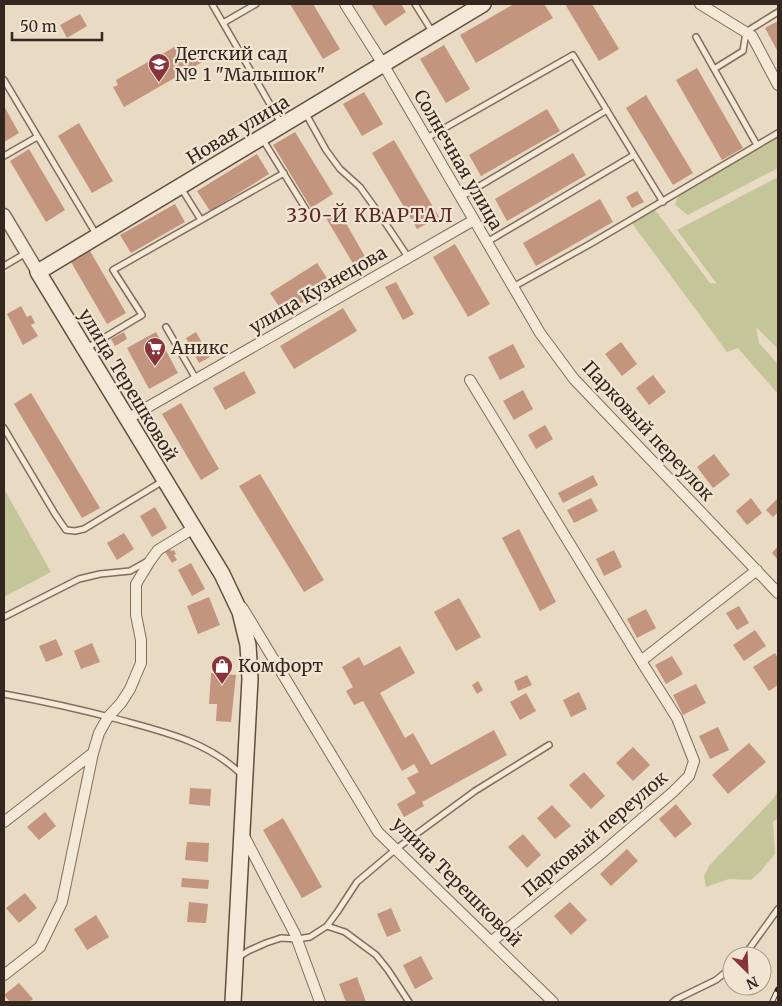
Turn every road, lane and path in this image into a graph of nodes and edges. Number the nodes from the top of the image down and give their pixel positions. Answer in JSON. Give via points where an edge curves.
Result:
{"nodes":[{"id":1,"x":212,"y":4,"type":"edge"},
{"id":2,"x":256,"y":4,"type":"edge"},
{"id":3,"x":345,"y":4,"type":"edge"},
{"id":4,"x":415,"y":4,"type":"edge"},
{"id":5,"x":483,"y":4,"type":"edge"},
{"id":6,"x":700,"y":4,"type":"edge"},
{"id":7,"x":778,"y":12,"type":"edge"},
{"id":8,"x":223,"y":23,"type":"junction"},
{"id":9,"x":746,"y":32,"type":"junction"},
{"id":10,"x":433,"y":34,"type":"junction"},
{"id":11,"x":696,"y":37,"type":"dead end"},
{"id":12,"x":383,"y":64,"type":"junction"},
{"id":13,"x":714,"y":69,"type":"junction"},
{"id":14,"x":4,"y":80,"type":"edge"},
{"id":15,"x":778,"y":85,"type":"edge"},
{"id":16,"x":607,"y":110,"type":"junction"},
{"id":17,"x":304,"y":111,"type":"junction"},
{"id":18,"x":282,"y":125,"type":"junction"},
{"id":19,"x":778,"y":133,"type":"edge"},
{"id":20,"x":37,"y":137,"type":"junction"},
{"id":21,"x":261,"y":138,"type":"junction"},
{"id":22,"x":427,"y":138,"type":"junction"},
{"id":23,"x":757,"y":145,"type":"junction"},
{"id":24,"x":634,"y":155,"type":"junction"},
{"id":25,"x":4,"y":156,"type":"edge"},
{"id":26,"x":284,"y":173,"type":"junction"},
{"id":27,"x":180,"y":186,"type":"junction"},
{"id":28,"x":461,"y":197,"type":"junction"},
{"id":29,"x":663,"y":202,"type":"junction"},
{"id":30,"x":307,"y":210,"type":"dead end"},
{"id":31,"x":4,"y":215,"type":"edge"},
{"id":32,"x":201,"y":220,"type":"junction"},
{"id":33,"x":474,"y":220,"type":"junction"},
{"id":34,"x":97,"y":236,"type":"junction"},
{"id":35,"x":487,"y":242,"type":"junction"},
{"id":36,"x":26,"y":253,"type":"junction"},
{"id":37,"x":408,"y":257,"type":"junction"},
{"id":38,"x":4,"y":266,"type":"edge"},
{"id":39,"x":38,"y":272,"type":"junction"},
{"id":40,"x":513,"y":286,"type":"junction"},
{"id":41,"x":166,"y":328,"type":"dead end"},
{"id":42,"x":540,"y":333,"type":"joint"},
{"id":43,"x":84,"y":349,"type":"junction"},
{"id":44,"x":196,"y":379,"type":"junction"},
{"id":45,"x":470,"y":380,"type":"dead end"},
{"id":46,"x":127,"y":419,"type":"junction"},
{"id":47,"x":4,"y":428,"type":"edge"},
{"id":48,"x":164,"y":480,"type":"junction"},
{"id":49,"x":194,"y":528,"type":"junction"},
{"id":50,"x":150,"y":561,"type":"junction"},
{"id":51,"x":757,"y":570,"type":"junction"},
{"id":52,"x":222,"y":574,"type":"junction"},
{"id":53,"x":778,"y":593,"type":"edge"},
{"id":54,"x":4,"y":617,"type":"edge"},
{"id":55,"x":641,"y":662,"type":"junction"},
{"id":56,"x":4,"y":694,"type":"edge"},
{"id":57,"x":108,"y":717,"type":"junction"},
{"id":58,"x":549,"y":745,"type":"dead end"},
{"id":59,"x":93,"y":753,"type":"junction"},
{"id":60,"x":245,"y":778,"type":"junction"},
{"id":61,"x":4,"y":822,"type":"edge"},
{"id":62,"x":242,"y":830,"type":"junction"},
{"id":63,"x":396,"y":849,"type":"junction"},
{"id":64,"x":778,"y":909,"type":"edge"},
{"id":65,"x":327,"y":926,"type":"junction"},
{"id":66,"x":297,"y":939,"type":"junction"},
{"id":67,"x":491,"y":942,"type":"junction"},
{"id":68,"x":751,"y":946,"type":"edge"},
{"id":69,"x":235,"y":960,"type":"junction"},
{"id":70,"x":4,"y":975,"type":"edge"},
{"id":71,"x":722,"y":976,"type":"edge"},
{"id":72,"x":233,"y":1002,"type":"edge"},
{"id":73,"x":320,"y":1002,"type":"edge"},
{"id":74,"x":410,"y":1002,"type":"edge"},
{"id":75,"x":553,"y":1002,"type":"edge"},
{"id":76,"x":673,"y":1002,"type":"edge"}],
"edges":[{"from":1,"to":8,"type":"lane"},
{"from":2,"to":8,"type":"lane"},
{"from":3,"to":12,"type":"street","name":"Солнечная улица"},
{"from":4,"to":10,"type":"lane"},
{"from":5,"to":10,"type":"main road","name":"Новая улица"},
{"from":6,"to":9,"type":"street"},
{"from":7,"to":9,"type":"lane"},
{"from":8,"to":18,"type":"lane"},
{"from":9,"to":13,"type":"lane","via":[[743,51]]},
{"from":9,"to":15,"type":"street","via":[[752,36]]},
{"from":10,"to":12,"type":"main road","name":"Новая улица"},
{"from":11,"to":13,"type":"lane"},
{"from":12,"to":17,"type":"main road","name":"Новая улица"},
{"from":12,"to":22,"type":"street","name":"Солнечная улица"},
{"from":13,"to":23,"type":"lane"},
{"from":14,"to":20,"type":"lane"},
{"from":16,"to":22,"type":"lane","via":[[573,55]]},
{"from":16,"to":24,"type":"lane"},
{"from":16,"to":28,"type":"lane"},
{"from":17,"to":18,"type":"main road","name":"Новая улица"},
{"from":17,"to":37,"type":"lane","via":[[326,150],[360,187]]},
{"from":18,"to":21,"type":"main road","name":"Новая улица"},
{"from":19,"to":23,"type":"lane"},
{"from":20,"to":25,"type":"lane"},
{"from":20,"to":34,"type":"lane"},
{"from":21,"to":26,"type":"lane"},
{"from":21,"to":27,"type":"main road","name":"Новая улица"},
{"from":22,"to":28,"type":"street","name":"Солнечная улица"},
{"from":23,"to":29,"type":"lane"},
{"from":24,"to":29,"type":"lane"},
{"from":24,"to":35,"type":"lane"},
{"from":26,"to":30,"type":"lane"},
{"from":26,"to":32,"type":"lane"},
{"from":27,"to":32,"type":"lane"},
{"from":27,"to":34,"type":"main road","name":"Новая улица"},
{"from":28,"to":33,"type":"street","name":"Солнечная улица"},
{"from":29,"to":40,"type":"lane"},
{"from":31,"to":36,"type":"street","name":"улица Терешковой"},
{"from":32,"to":43,"type":"lane","via":[[113,270],[142,315]]},
{"from":33,"to":35,"type":"street","name":"Солнечная улица"},
{"from":33,"to":37,"type":"street","name":"улица Кузнецова"},
{"from":34,"to":39,"type":"main road","name":"Новая улица"},
{"from":35,"to":40,"type":"street","name":"Солнечная улица"},
{"from":36,"to":38,"type":"lane"},
{"from":36,"to":39,"type":"street","name":"улица Терешковой"},
{"from":37,"to":44,"type":"street","name":"улица Кузнецова"},
{"from":39,"to":43,"type":"main road","name":"улица Терешковой"},
{"from":40,"to":42,"type":"street","name":"Солнечная улица"},
{"from":41,"to":44,"type":"lane"},
{"from":42,"to":51,"type":"street","name":"Парковый переулок","via":[[574,379]]},
{"from":43,"to":46,"type":"main road","name":"улица Терешковой"},
{"from":44,"to":46,"type":"street","name":"улица Кузнецова"},
{"from":45,"to":55,"type":"street","name":"Парковый переулок"},
{"from":46,"to":48,"type":"main road","name":"улица Терешковой"},
{"from":47,"to":48,"type":"lane","via":[[66,530],[84,529]]},
{"from":48,"to":49,"type":"main road","name":"улица Терешковой"},
{"from":49,"to":50,"type":"street","via":[[158,550]]},
{"from":49,"to":52,"type":"main road","name":"улица Терешковой"},
{"from":50,"to":54,"type":"lane","via":[[130,571],[79,579]]},
{"from":50,"to":57,"type":"street","via":[[136,584],[142,663],[121,704]]},
{"from":51,"to":53,"type":"street","name":"Парковый переулок"},
{"from":51,"to":55,"type":"street"},
{"from":52,"to":60,"type":"main road","name":"улица Терешковой","via":[[240,612],[248,645],[250,679]]},
{"from":52,"to":63,"type":"street","name":"улица Терешковой","via":[[378,832]]},
{"from":55,"to":67,"type":"street","name":"Парковый переулок","via":[[677,718],[694,761],[689,776],[603,852]]},
{"from":56,"to":57,"type":"lane"},
{"from":57,"to":59,"type":"street"},
{"from":57,"to":60,"type":"lane","via":[[166,732],[209,749]]},
{"from":58,"to":63,"type":"lane","via":[[475,791]]},
{"from":59,"to":61,"type":"street"},
{"from":59,"to":70,"type":"street","via":[[62,902],[40,947]]},
{"from":60,"to":62,"type":"main road","name":"улица Терешковой"},
{"from":62,"to":66,"type":"street"},
{"from":62,"to":69,"type":"main road","name":"улица Терешковой"},
{"from":63,"to":65,"type":"lane","via":[[357,882]]},
{"from":63,"to":67,"type":"street","name":"улица Терешковой"},
{"from":64,"to":68,"type":"lane"},
{"from":65,"to":66,"type":"lane"},
{"from":65,"to":74,"type":"lane","via":[[344,932],[376,955]]},
{"from":66,"to":69,"type":"lane","via":[[281,938],[266,943]]},
{"from":66,"to":73,"type":"street"},
{"from":67,"to":75,"type":"street","name":"улица Терешковой"},
{"from":69,"to":72,"type":"main road","name":"улица Терешковой"},
{"from":71,"to":76,"type":"lane"}]}
